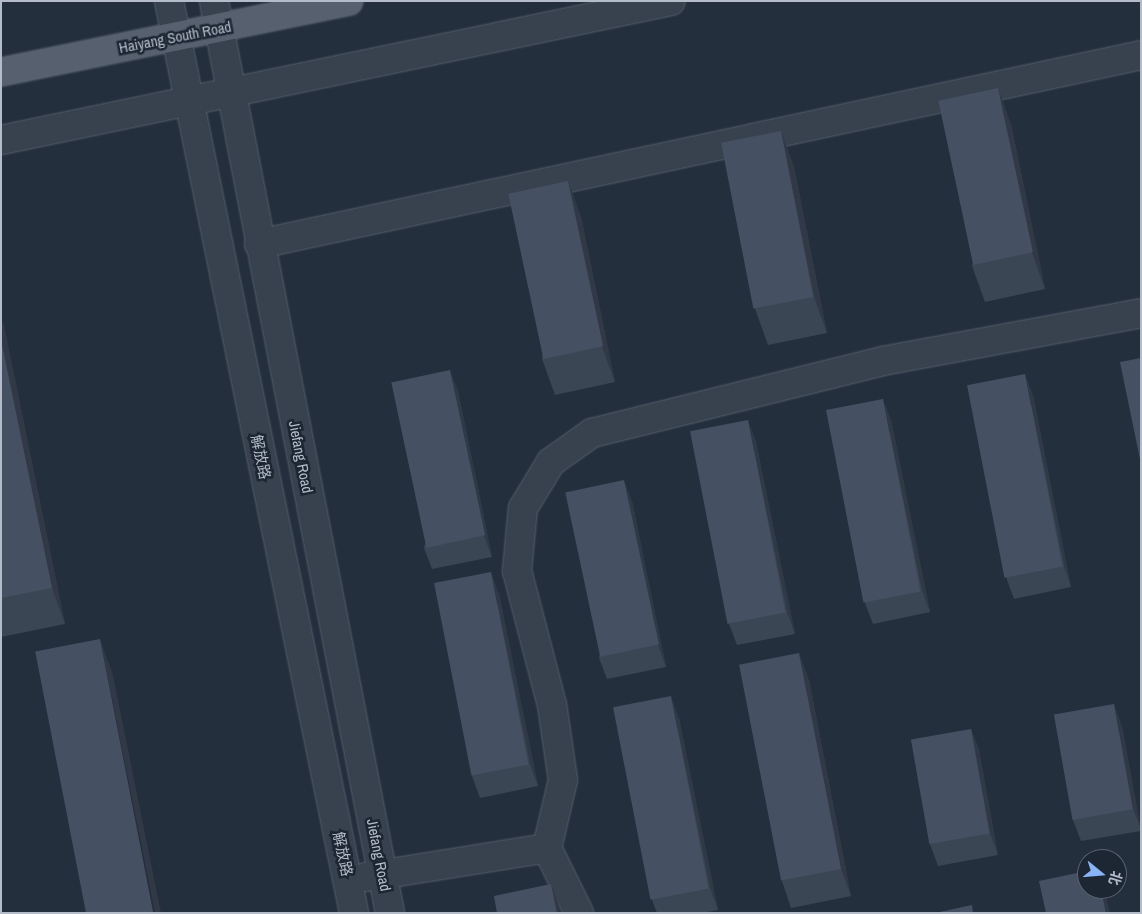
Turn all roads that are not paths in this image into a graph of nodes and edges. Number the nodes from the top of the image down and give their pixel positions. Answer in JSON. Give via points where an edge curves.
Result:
{"nodes":[{"id":1,"x":169,"y":1,"type":"edge"},
{"id":2,"x":214,"y":1,"type":"edge"},
{"id":3,"x":350,"y":1,"type":"edge"},
{"id":4,"x":671,"y":1,"type":"edge"},
{"id":5,"x":218,"y":29,"type":"junction"},
{"id":6,"x":176,"y":37,"type":"junction"},
{"id":7,"x":1141,"y":55,"type":"edge"},
{"id":8,"x":1,"y":72,"type":"edge"},
{"id":9,"x":232,"y":92,"type":"junction"},
{"id":10,"x":188,"y":100,"type":"junction"},
{"id":11,"x":1,"y":140,"type":"edge"},
{"id":12,"x":259,"y":244,"type":"junction"},
{"id":13,"x":1141,"y":313,"type":"edge"},
{"id":14,"x":547,"y":848,"type":"junction"},
{"id":15,"x":382,"y":873,"type":"junction"},
{"id":16,"x":348,"y":881,"type":"junction"},
{"id":17,"x":354,"y":913,"type":"edge"},
{"id":18,"x":390,"y":913,"type":"edge"},
{"id":19,"x":579,"y":913,"type":"edge"}],
"edges":[{"from":1,"to":6,"type":"street","name":"解放路"},
{"from":2,"to":5,"type":"street","name":"Jiefang Road"},
{"from":3,"to":5,"type":"main road","name":"Haiyang South Road"},
{"from":4,"to":9,"type":"street"},
{"from":5,"to":6,"type":"main road","name":"Haiyang South Road"},
{"from":5,"to":9,"type":"street","name":"Jiefang Road"},
{"from":6,"to":8,"type":"main road","name":"Haiyang South Road"},
{"from":6,"to":10,"type":"street","name":"解放路"},
{"from":7,"to":12,"type":"street"},
{"from":9,"to":10,"type":"street"},
{"from":9,"to":12,"type":"street","name":"Jiefang Road"},
{"from":10,"to":11,"type":"street"},
{"from":10,"to":16,"type":"street","name":"解放路"},
{"from":12,"to":15,"type":"street","name":"Jiefang Road"},
{"from":13,"to":14,"type":"street","via":[[883,361],[592,433],[551,462],[523,508],[517,572],[552,705],[563,780]]},
{"from":14,"to":15,"type":"street"},
{"from":14,"to":19,"type":"street"},
{"from":15,"to":16,"type":"street"},
{"from":15,"to":18,"type":"street","name":"Jiefang Road"},
{"from":16,"to":17,"type":"street","name":"解放路"}]}
